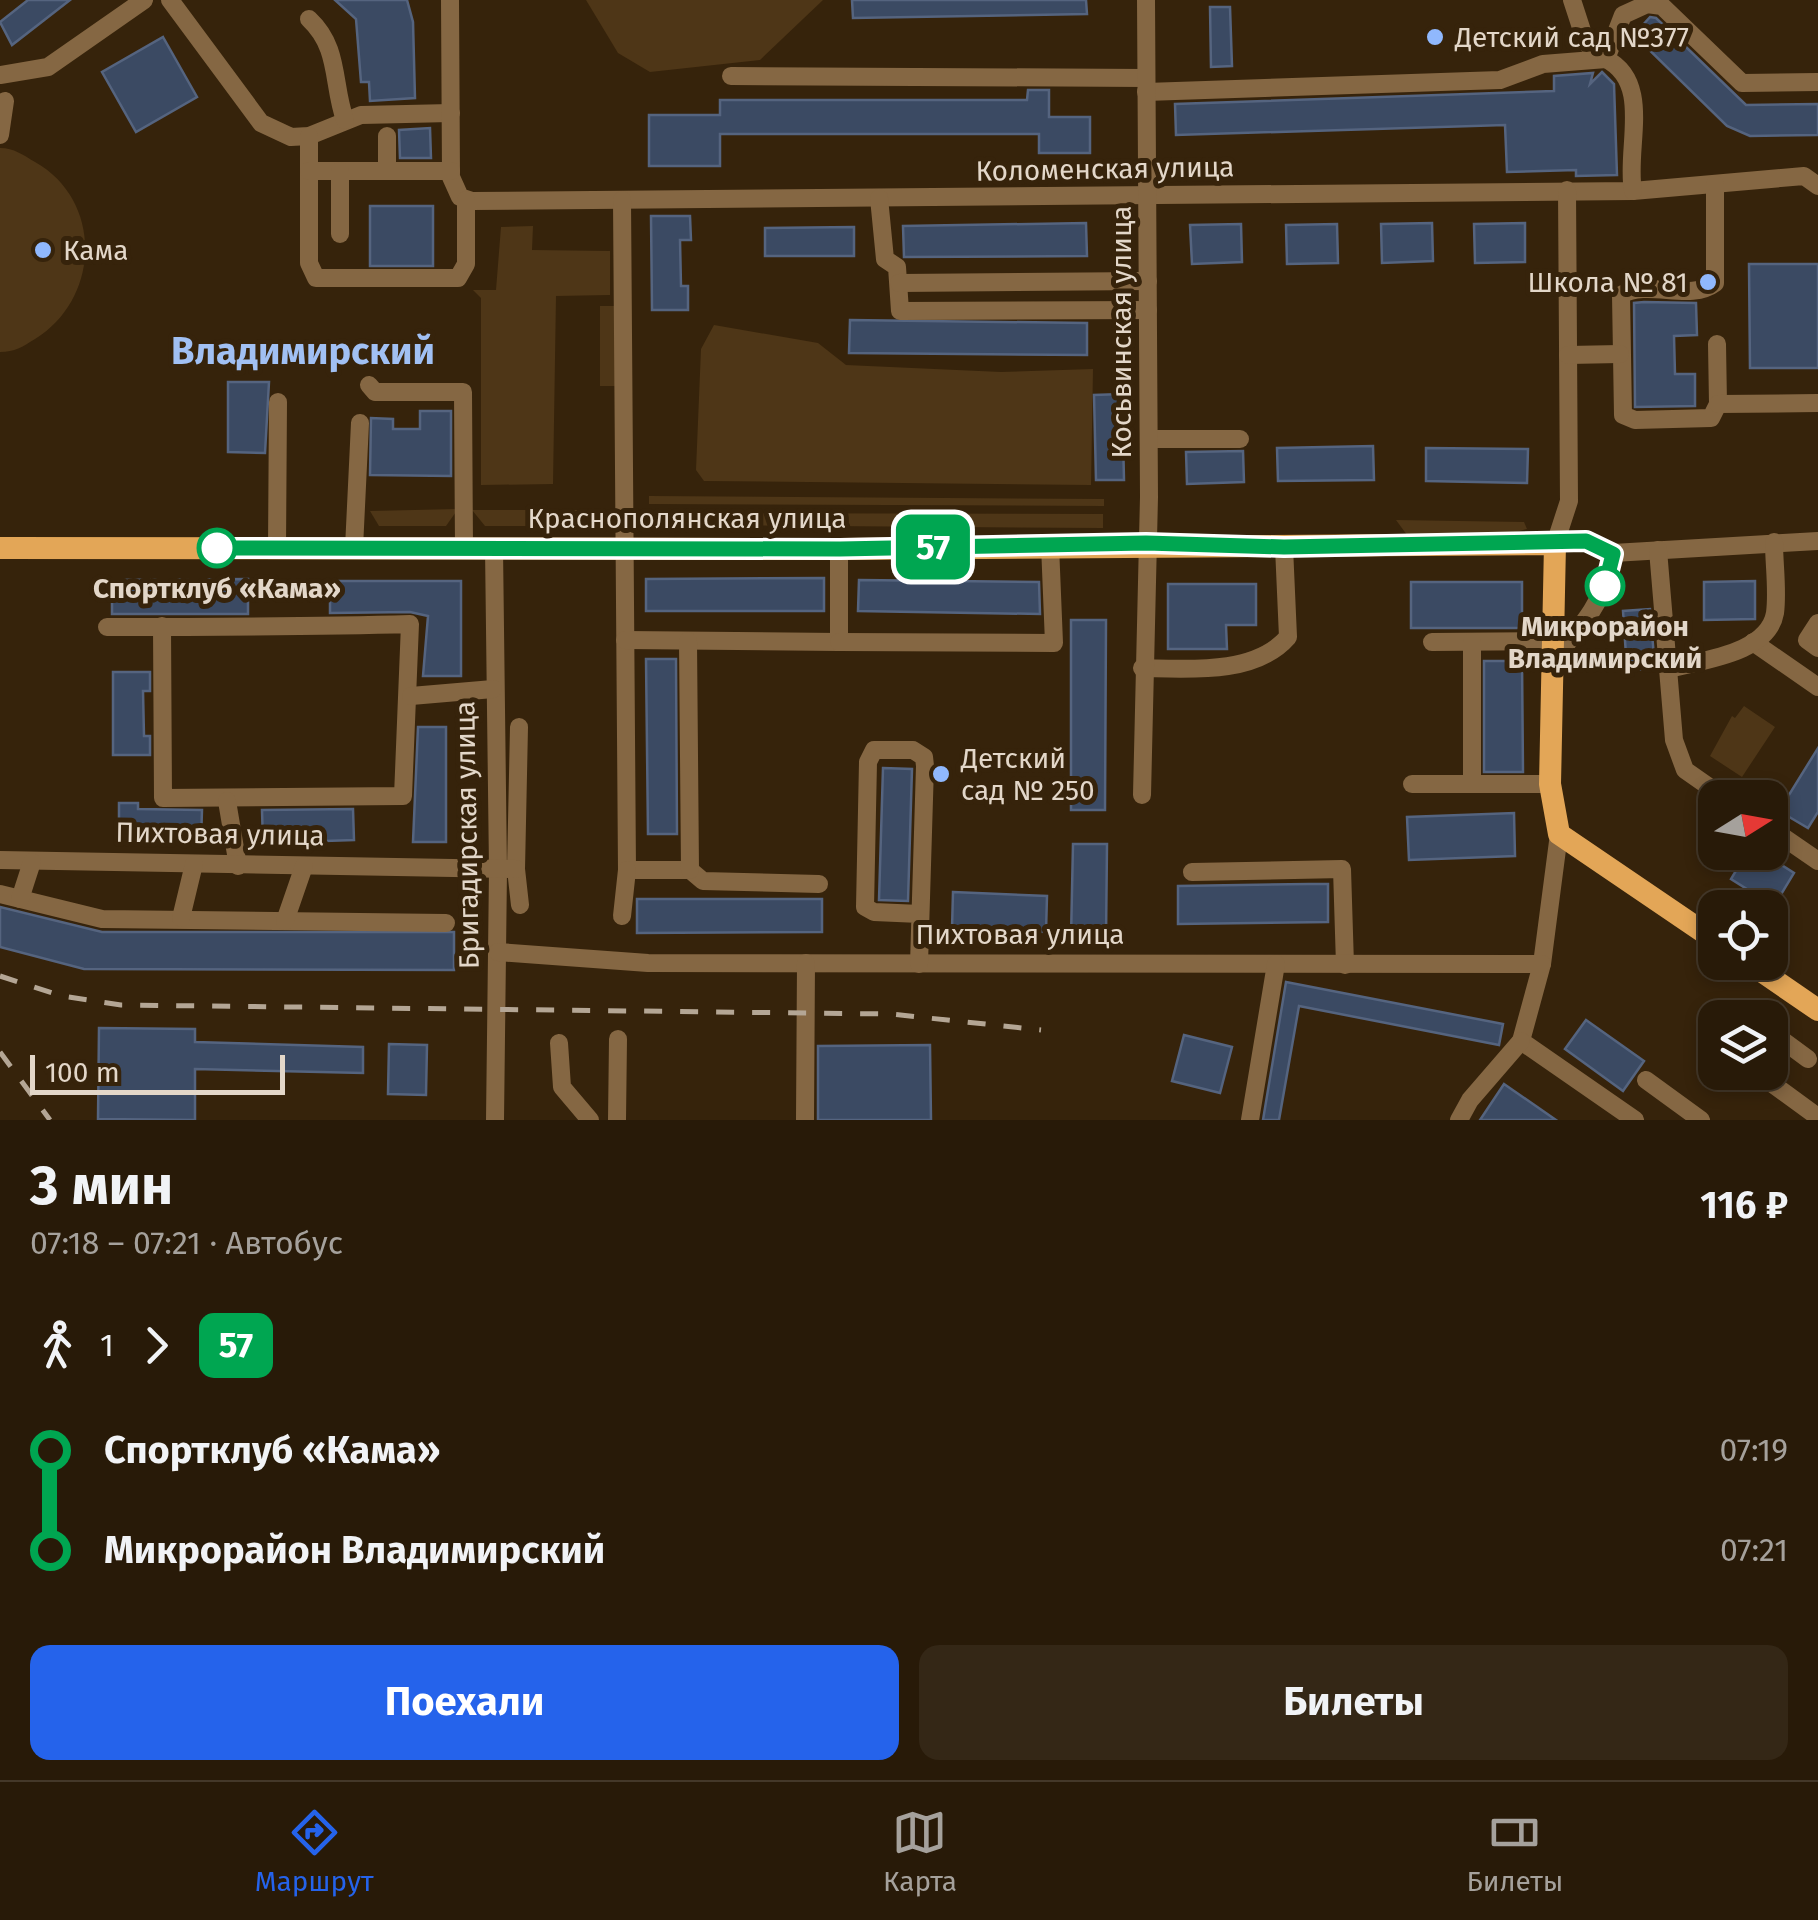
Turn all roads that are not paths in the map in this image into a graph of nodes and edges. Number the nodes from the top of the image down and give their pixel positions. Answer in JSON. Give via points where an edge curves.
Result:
{"nodes":[{"id":1,"x":144,"y":0,"type":"edge"},
{"id":2,"x":170,"y":0,"type":"edge"},
{"id":3,"x":450,"y":0,"type":"edge"},
{"id":4,"x":1146,"y":0,"type":"edge"},
{"id":5,"x":1572,"y":0,"type":"edge"},
{"id":6,"x":310,"y":19,"type":"dead end"},
{"id":7,"x":1606,"y":60,"type":"junction"},
{"id":8,"x":0,"y":75,"type":"edge"},
{"id":9,"x":731,"y":76,"type":"dead end"},
{"id":10,"x":1818,"y":82,"type":"edge"},
{"id":11,"x":1146,"y":85,"type":"junction"},
{"id":12,"x":5,"y":101,"type":"dead end"},
{"id":13,"x":345,"y":120,"type":"junction"},
{"id":14,"x":450,"y":121,"type":"junction"},
{"id":15,"x":0,"y":134,"type":"edge"},
{"id":16,"x":309,"y":136,"type":"junction"},
{"id":17,"x":387,"y":136,"type":"dead end"},
{"id":18,"x":309,"y":171,"type":"junction"},
{"id":19,"x":340,"y":171,"type":"junction"},
{"id":20,"x":387,"y":171,"type":"junction"},
{"id":21,"x":451,"y":171,"type":"junction"},
{"id":22,"x":1715,"y":184,"type":"junction"},
{"id":23,"x":1818,"y":186,"type":"edge"},
{"id":24,"x":1567,"y":190,"type":"junction"},
{"id":25,"x":1634,"y":191,"type":"junction"},
{"id":26,"x":1147,"y":196,"type":"junction"},
{"id":27,"x":879,"y":198,"type":"junction"},
{"id":28,"x":466,"y":200,"type":"junction"},
{"id":29,"x":622,"y":200,"type":"junction"},
{"id":30,"x":340,"y":234,"type":"dead end"},
{"id":31,"x":1148,"y":281,"type":"junction"},
{"id":32,"x":898,"y":283,"type":"junction"},
{"id":33,"x":1148,"y":310,"type":"junction"},
{"id":34,"x":1717,"y":344,"type":"dead end"},
{"id":35,"x":1620,"y":354,"type":"junction"},
{"id":36,"x":1568,"y":355,"type":"junction"},
{"id":37,"x":370,"y":385,"type":"dead end"},
{"id":38,"x":278,"y":402,"type":"dead end"},
{"id":39,"x":1818,"y":403,"type":"edge"},
{"id":40,"x":1718,"y":404,"type":"junction"},
{"id":41,"x":360,"y":423,"type":"dead end"},
{"id":42,"x":1149,"y":439,"type":"junction"},
{"id":43,"x":1240,"y":439,"type":"dead end"},
{"id":44,"x":1818,"y":541,"type":"edge"},
{"id":45,"x":1774,"y":542,"type":"junction"},
{"id":46,"x":1146,"y":543,"type":"junction"},
{"id":47,"x":1555,"y":544,"type":"junction"},
{"id":48,"x":1050,"y":545,"type":"junction"},
{"id":49,"x":1284,"y":547,"type":"junction"},
{"id":50,"x":0,"y":548,"type":"edge"},
{"id":51,"x":277,"y":548,"type":"junction"},
{"id":52,"x":354,"y":548,"type":"junction"},
{"id":53,"x":464,"y":548,"type":"junction"},
{"id":54,"x":494,"y":548,"type":"junction"},
{"id":55,"x":622,"y":548,"type":"junction"},
{"id":56,"x":840,"y":549,"type":"junction"},
{"id":57,"x":1658,"y":550,"type":"junction"},
{"id":58,"x":1613,"y":554,"type":"junction"},
{"id":59,"x":1818,"y":623,"type":"edge"},
{"id":60,"x":162,"y":626,"type":"junction"},
{"id":61,"x":106,"y":627,"type":"dead end"},
{"id":62,"x":625,"y":640,"type":"junction"},
{"id":63,"x":688,"y":641,"type":"junction"},
{"id":64,"x":839,"y":642,"type":"junction"},
{"id":65,"x":1432,"y":642,"type":"dead end"},
{"id":66,"x":1472,"y":642,"type":"junction"},
{"id":67,"x":1753,"y":642,"type":"junction"},
{"id":68,"x":1818,"y":648,"type":"edge"},
{"id":69,"x":1553,"y":650,"type":"junction"},
{"id":70,"x":1142,"y":668,"type":"junction"},
{"id":71,"x":1668,"y":669,"type":"junction"},
{"id":72,"x":1818,"y":686,"type":"edge"},
{"id":73,"x":493,"y":689,"type":"junction"},
{"id":74,"x":411,"y":696,"type":"junction"},
{"id":75,"x":519,"y":727,"type":"dead end"},
{"id":76,"x":1699,"y":780,"type":"edge"},
{"id":77,"x":1412,"y":784,"type":"dead end"},
{"id":78,"x":1472,"y":784,"type":"junction"},
{"id":79,"x":1550,"y":784,"type":"junction"},
{"id":80,"x":1142,"y":795,"type":"dead end"},
{"id":81,"x":227,"y":801,"type":"junction"},
{"id":82,"x":1559,"y":834,"type":"junction"},
{"id":83,"x":1788,"y":838,"type":"edge"},
{"id":84,"x":1815,"y":854,"type":"edge"},
{"id":85,"x":0,"y":860,"type":"edge"},
{"id":86,"x":32,"y":862,"type":"junction"},
{"id":87,"x":194,"y":864,"type":"junction"},
{"id":88,"x":238,"y":866,"type":"junction"},
{"id":89,"x":304,"y":866,"type":"junction"},
{"id":90,"x":507,"y":870,"type":"junction"},
{"id":91,"x":626,"y":870,"type":"junction"},
{"id":92,"x":690,"y":870,"type":"junction"},
{"id":93,"x":1192,"y":872,"type":"dead end"},
{"id":94,"x":819,"y":884,"type":"dead end"},
{"id":95,"x":0,"y":894,"type":"edge"},
{"id":96,"x":20,"y":899,"type":"junction"},
{"id":97,"x":520,"y":905,"type":"dead end"},
{"id":98,"x":920,"y":914,"type":"junction"},
{"id":99,"x":622,"y":916,"type":"dead end"},
{"id":100,"x":181,"y":918,"type":"junction"},
{"id":101,"x":285,"y":921,"type":"junction"},
{"id":102,"x":446,"y":923,"type":"dead end"},
{"id":103,"x":1698,"y":928,"type":"edge"},
{"id":104,"x":498,"y":952,"type":"junction"},
{"id":105,"x":806,"y":964,"type":"junction"},
{"id":106,"x":918,"y":964,"type":"junction"},
{"id":107,"x":1276,"y":964,"type":"junction"},
{"id":108,"x":1345,"y":964,"type":"junction"},
{"id":109,"x":1542,"y":964,"type":"junction"},
{"id":110,"x":1774,"y":980,"type":"edge"},
{"id":111,"x":1818,"y":1010,"type":"edge"},
{"id":112,"x":618,"y":1039,"type":"dead end"},
{"id":113,"x":1522,"y":1041,"type":"junction"},
{"id":114,"x":1788,"y":1041,"type":"edge"},
{"id":115,"x":559,"y":1043,"type":"dead end"},
{"id":116,"x":1815,"y":1057,"type":"edge"},
{"id":117,"x":1646,"y":1080,"type":"dead end"},
{"id":118,"x":1781,"y":1090,"type":"edge"},
{"id":119,"x":1818,"y":1117,"type":"edge"},
{"id":120,"x":495,"y":1120,"type":"edge"},
{"id":121,"x":590,"y":1120,"type":"edge"},
{"id":122,"x":617,"y":1120,"type":"edge"},
{"id":123,"x":804,"y":1120,"type":"edge"},
{"id":124,"x":1250,"y":1120,"type":"edge"},
{"id":125,"x":1460,"y":1120,"type":"edge"},
{"id":126,"x":1635,"y":1120,"type":"edge"},
{"id":127,"x":1701,"y":1120,"type":"edge"}],
"edges":[{"from":1,"to":8,"type":"street","via":[[48,67]]},
{"from":2,"to":16,"type":"street","via":[[260,123],[291,137]]},
{"from":3,"to":14,"type":"street"},
{"from":4,"to":11,"type":"street","name":"Косьвинская улица"},
{"from":5,"to":7,"type":"street","via":[[1586,43]]},
{"from":6,"to":13,"type":"street","via":[[325,34],[336,65]]},
{"from":7,"to":10,"type":"street","via":[[1622,15],[1647,4],[1662,6],[1742,83]]},
{"from":7,"to":11,"type":"street","via":[[1544,64],[1500,80]]},
{"from":7,"to":25,"type":"street","via":[[1623,68],[1632,86]]},
{"from":9,"to":11,"type":"street"},
{"from":11,"to":26,"type":"street","name":"Косьвинская улица"},
{"from":12,"to":15,"type":"street"},
{"from":13,"to":14,"type":"street","via":[[361,115]]},
{"from":13,"to":16,"type":"street"},
{"from":14,"to":21,"type":"street"},
{"from":16,"to":18,"type":"street"},
{"from":17,"to":20,"type":"street"},
{"from":18,"to":19,"type":"street"},
{"from":18,"to":28,"type":"street","via":[[309,262],[316,278],[458,278],[466,264]]},
{"from":19,"to":20,"type":"street"},
{"from":19,"to":30,"type":"street"},
{"from":20,"to":21,"type":"street"},
{"from":21,"to":28,"type":"street","via":[[453,189]]},
{"from":22,"to":23,"type":"street","name":"Коломенская улица","via":[[1804,176]]},
{"from":22,"to":25,"type":"street","name":"Коломенская улица"},
{"from":22,"to":35,"type":"street","via":[[1715,283],[1701,290],[1626,291]]},
{"from":24,"to":25,"type":"street","name":"Коломенская улица"},
{"from":24,"to":26,"type":"street","name":"Коломенская улица"},
{"from":24,"to":36,"type":"street"},
{"from":26,"to":27,"type":"street","name":"Коломенская улица"},
{"from":26,"to":31,"type":"street","name":"Косьвинская улица"},
{"from":27,"to":29,"type":"street","name":"Коломенская улица"},
{"from":27,"to":32,"type":"street","via":[[885,260],[898,267]]},
{"from":28,"to":29,"type":"street","name":"Коломенская улица"},
{"from":29,"to":55,"type":"street"},
{"from":31,"to":32,"type":"street"},
{"from":31,"to":33,"type":"street","name":"Косьвинская улица"},
{"from":32,"to":33,"type":"street","via":[[900,312]]},
{"from":33,"to":42,"type":"street","name":"Косьвинская улица"},
{"from":34,"to":40,"type":"street"},
{"from":35,"to":36,"type":"street"},
{"from":35,"to":40,"type":"street","via":[[1620,406],[1627,420],[1711,418]]},
{"from":36,"to":47,"type":"street","via":[[1569,501]]},
{"from":37,"to":53,"type":"street","via":[[375,392],[462,392]]},
{"from":38,"to":51,"type":"street"},
{"from":39,"to":40,"type":"street"},
{"from":41,"to":52,"type":"street"},
{"from":42,"to":43,"type":"street"},
{"from":42,"to":46,"type":"street","name":"Косьвинская улица"},
{"from":44,"to":45,"type":"street"},
{"from":45,"to":57,"type":"street"},
{"from":45,"to":67,"type":"street","via":[[1774,618]]},
{"from":46,"to":48,"type":"main road","name":"Краснополянская улица"},
{"from":46,"to":49,"type":"main road","name":"Краснополянская улица"},
{"from":46,"to":70,"type":"street","name":"Косьвинская улица"},
{"from":47,"to":49,"type":"main road","name":"Краснополянская улица"},
{"from":47,"to":58,"type":"street","via":[[1586,541]]},
{"from":47,"to":69,"type":"main road"},
{"from":48,"to":56,"type":"main road","name":"Краснополянская улица"},
{"from":48,"to":64,"type":"street","via":[[1054,643]]},
{"from":49,"to":70,"type":"street","via":[[1288,637],[1279,648],[1241,662]]},
{"from":50,"to":51,"type":"main road","name":"Краснополянская улица"},
{"from":51,"to":52,"type":"main road","name":"Краснополянская улица"},
{"from":52,"to":53,"type":"main road","name":"Краснополянская улица"},
{"from":53,"to":54,"type":"main road","name":"Краснополянская улица"},
{"from":54,"to":55,"type":"main road","name":"Краснополянская улица"},
{"from":54,"to":73,"type":"street","name":"Бригадирская улица"},
{"from":55,"to":56,"type":"main road","name":"Краснополянская улица"},
{"from":55,"to":62,"type":"street"},
{"from":56,"to":64,"type":"street"},
{"from":57,"to":58,"type":"street"},
{"from":57,"to":71,"type":"street"},
{"from":58,"to":69,"type":"street","via":[[1584,625]]},
{"from":59,"to":68,"type":"street","via":[[1807,640]]},
{"from":60,"to":61,"type":"street"},
{"from":60,"to":74,"type":"street","via":[[410,624]]},
{"from":60,"to":81,"type":"street","via":[[163,798]]},
{"from":62,"to":63,"type":"street"},
{"from":62,"to":91,"type":"street"},
{"from":63,"to":64,"type":"street"},
{"from":63,"to":92,"type":"street"},
{"from":65,"to":66,"type":"street"},
{"from":66,"to":69,"type":"street"},
{"from":66,"to":78,"type":"street"},
{"from":67,"to":71,"type":"street"},
{"from":67,"to":72,"type":"street"},
{"from":69,"to":79,"type":"main road"},
{"from":70,"to":80,"type":"street","name":"Косьвинская улица"},
{"from":71,"to":76,"type":"street","via":[[1674,740],[1685,770]]},
{"from":73,"to":74,"type":"street"},
{"from":73,"to":90,"type":"street","name":"Бригадирская улица"},
{"from":74,"to":81,"type":"street","via":[[404,796]]},
{"from":75,"to":90,"type":"street"},
{"from":77,"to":78,"type":"street"},
{"from":78,"to":79,"type":"street"},
{"from":79,"to":82,"type":"main road"},
{"from":81,"to":88,"type":"street"},
{"from":82,"to":103,"type":"main road"},
{"from":82,"to":109,"type":"street"},
{"from":83,"to":84,"type":"street"},
{"from":85,"to":86,"type":"street","name":"Пихтовая улица"},
{"from":86,"to":87,"type":"street","name":"Пихтовая улица"},
{"from":86,"to":96,"type":"street"},
{"from":87,"to":88,"type":"street","name":"Пихтовая улица"},
{"from":87,"to":100,"type":"street"},
{"from":88,"to":89,"type":"street","name":"Пихтовая улица"},
{"from":89,"to":90,"type":"street","name":"Пихтовая улица"},
{"from":89,"to":101,"type":"street"},
{"from":90,"to":97,"type":"street"},
{"from":90,"to":104,"type":"street","name":"Бригадирская улица"},
{"from":91,"to":92,"type":"street"},
{"from":91,"to":99,"type":"street"},
{"from":92,"to":94,"type":"street","via":[[703,882]]},
{"from":93,"to":108,"type":"street","via":[[1342,869]]},
{"from":95,"to":96,"type":"street"},
{"from":96,"to":100,"type":"street","via":[[102,920]]},
{"from":98,"to":98,"type":"street","via":[[924,757],[913,750],[874,750],[868,762],[865,906]]},
{"from":98,"to":106,"type":"street"},
{"from":100,"to":101,"type":"street"},
{"from":101,"to":102,"type":"street"},
{"from":104,"to":105,"type":"street","name":"Пихтовая улица","via":[[648,963]]},
{"from":104,"to":120,"type":"street","name":"Бригадирская улица"},
{"from":105,"to":106,"type":"street","name":"Пихтовая улица"},
{"from":105,"to":123,"type":"street"},
{"from":106,"to":107,"type":"street","name":"Пихтовая улица"},
{"from":107,"to":108,"type":"street","name":"Пихтовая улица"},
{"from":107,"to":124,"type":"street"},
{"from":108,"to":109,"type":"street","name":"Пихтовая улица"},
{"from":109,"to":113,"type":"street"},
{"from":110,"to":111,"type":"main road"},
{"from":112,"to":122,"type":"street"},
{"from":113,"to":125,"type":"street"},
{"from":113,"to":126,"type":"street"},
{"from":114,"to":116,"type":"street"},
{"from":115,"to":121,"type":"street","via":[[559,1080]]},
{"from":117,"to":127,"type":"street"},
{"from":118,"to":119,"type":"street"}]}
